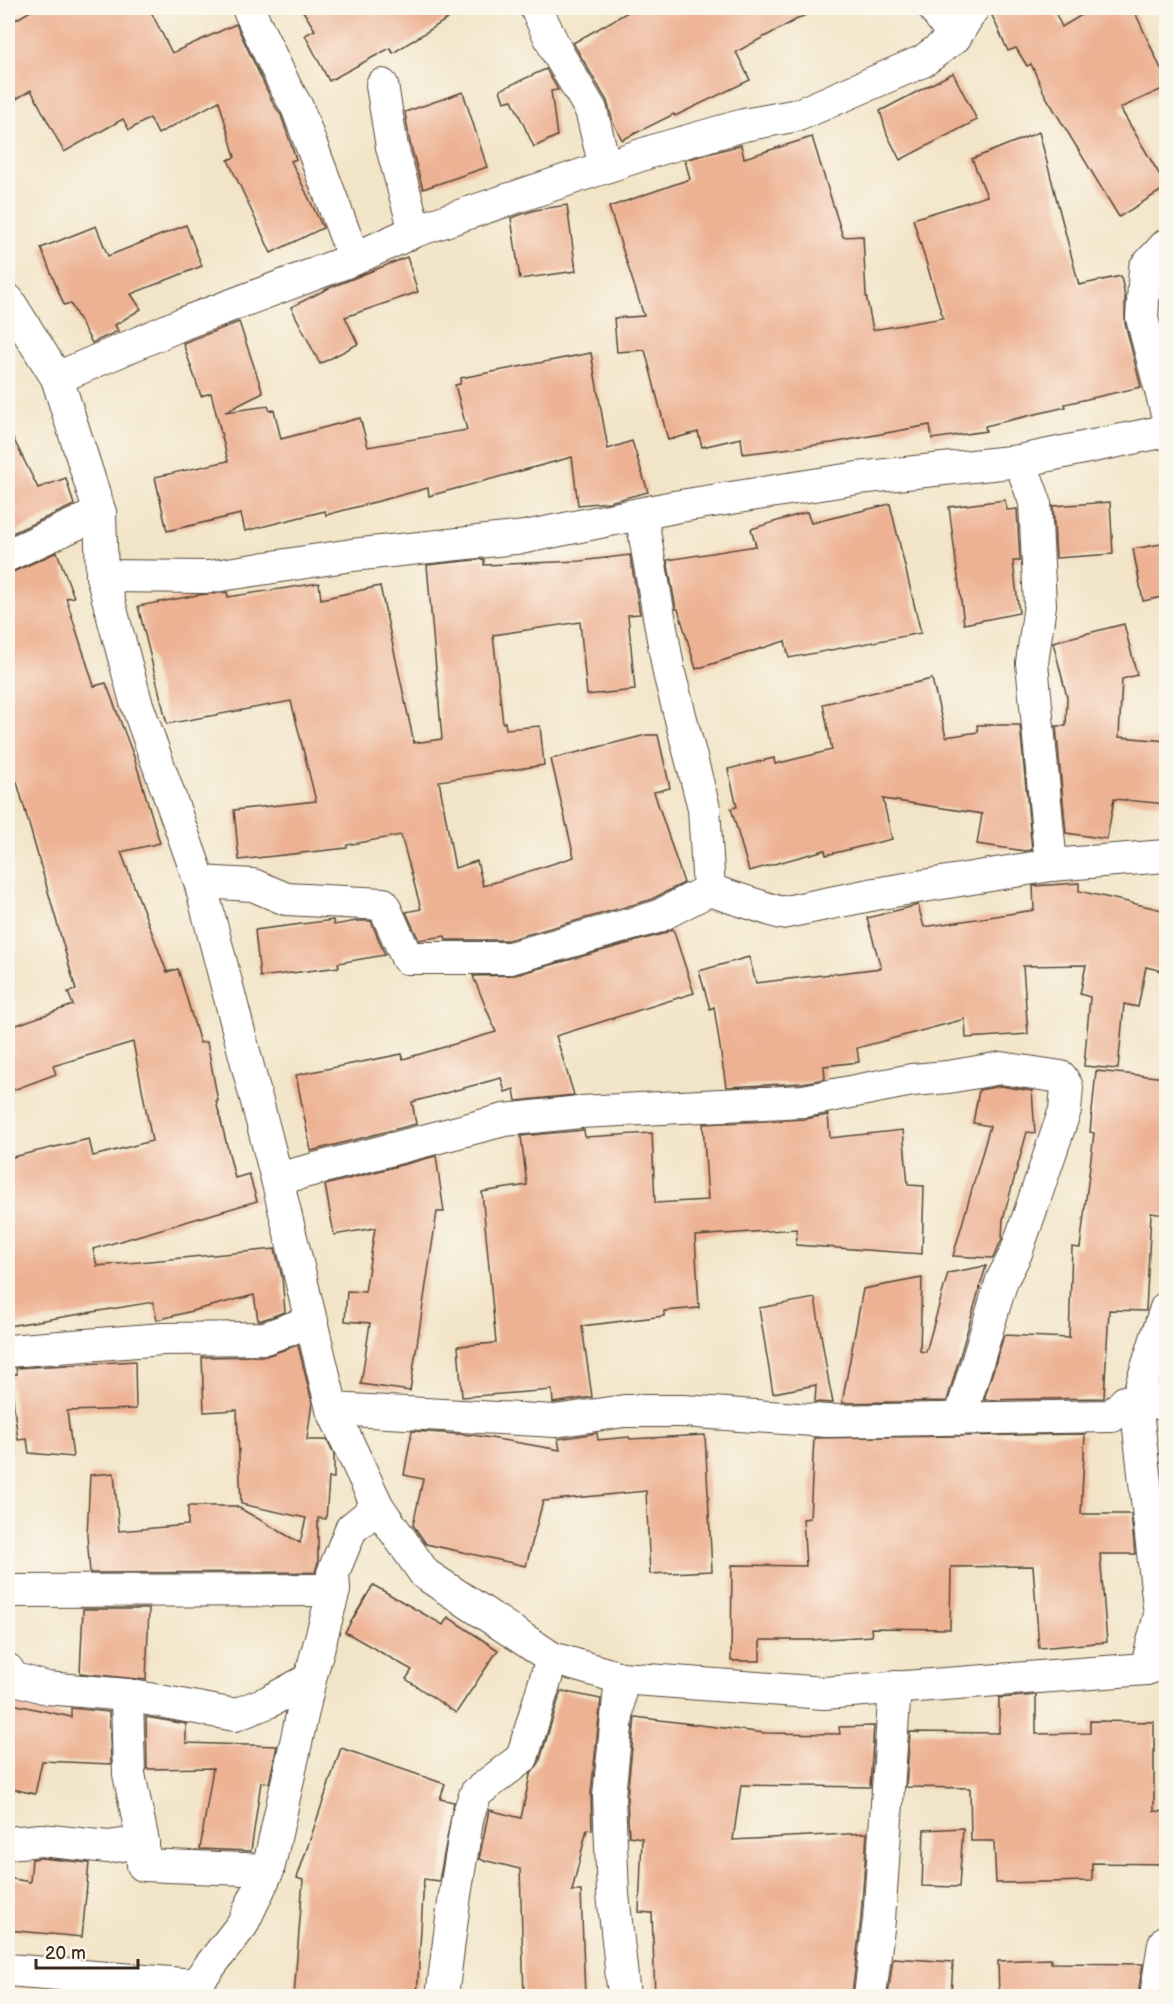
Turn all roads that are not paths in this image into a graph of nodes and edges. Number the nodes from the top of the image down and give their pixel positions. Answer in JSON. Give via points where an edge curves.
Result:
{"nodes":[{"id":1,"x":248,"y":8,"type":"edge"},
{"id":2,"x":536,"y":8,"type":"edge"},
{"id":3,"x":934,"y":8,"type":"edge"},
{"id":4,"x":973,"y":8,"type":"edge"},
{"id":5,"x":955,"y":37,"type":"junction"},
{"id":6,"x":382,"y":86,"type":"dead end"},
{"id":7,"x":605,"y":167,"type":"junction"},
{"id":8,"x":415,"y":231,"type":"junction"},
{"id":9,"x":1167,"y":245,"type":"edge"},
{"id":10,"x":354,"y":259,"type":"junction"},
{"id":11,"x":8,"y":300,"type":"edge"},
{"id":12,"x":57,"y":378,"type":"junction"},
{"id":13,"x":1167,"y":410,"type":"edge"},
{"id":14,"x":1167,"y":431,"type":"edge"},
{"id":15,"x":1020,"y":461,"type":"junction"},
{"id":16,"x":99,"y":513,"type":"junction"},
{"id":17,"x":641,"y":514,"type":"junction"},
{"id":18,"x":8,"y":555,"type":"edge"},
{"id":19,"x":102,"y":576,"type":"junction"},
{"id":20,"x":1167,"y":856,"type":"edge"},
{"id":21,"x":1051,"y":864,"type":"junction"},
{"id":22,"x":200,"y":882,"type":"junction"},
{"id":23,"x":709,"y":890,"type":"junction"},
{"id":24,"x":277,"y":1179,"type":"junction"},
{"id":25,"x":1167,"y":1308,"type":"edge"},
{"id":26,"x":312,"y":1321,"type":"junction"},
{"id":27,"x":8,"y":1351,"type":"edge"},
{"id":28,"x":1136,"y":1402,"type":"junction"},
{"id":29,"x":1167,"y":1405,"type":"edge"},
{"id":30,"x":332,"y":1409,"type":"junction"},
{"id":31,"x":960,"y":1419,"type":"junction"},
{"id":32,"x":378,"y":1507,"type":"junction"},
{"id":33,"x":334,"y":1590,"type":"junction"},
{"id":34,"x":8,"y":1591,"type":"edge"},
{"id":35,"x":552,"y":1658,"type":"junction"},
{"id":36,"x":1156,"y":1666,"type":"edge"},
{"id":37,"x":8,"y":1670,"type":"edge"},
{"id":38,"x":621,"y":1678,"type":"junction"},
{"id":39,"x":310,"y":1679,"type":"junction"},
{"id":40,"x":895,"y":1687,"type":"junction"},
{"id":41,"x":127,"y":1695,"type":"junction"},
{"id":42,"x":143,"y":1842,"type":"junction"},
{"id":43,"x":8,"y":1843,"type":"edge"},
{"id":44,"x":268,"y":1870,"type":"junction"},
{"id":45,"x":1167,"y":1941,"type":"edge"},
{"id":46,"x":18,"y":1980,"type":"edge"},
{"id":47,"x":195,"y":1991,"type":"edge"},
{"id":48,"x":442,"y":1996,"type":"edge"},
{"id":49,"x":624,"y":1996,"type":"edge"},
{"id":50,"x":870,"y":1996,"type":"edge"},
{"id":51,"x":1160,"y":1996,"type":"edge"}],
"edges":[{"from":1,"to":10,"type":"street","via":[[297,107]]},
{"from":2,"to":7,"type":"street","via":[[591,111]]},
{"from":3,"to":5,"type":"street"},
{"from":4,"to":5,"type":"street"},
{"from":5,"to":7,"type":"street","via":[[923,61],[798,115],[744,125]]},
{"from":6,"to":8,"type":"street","via":[[392,147]]},
{"from":7,"to":8,"type":"street"},
{"from":8,"to":10,"type":"street"},
{"from":9,"to":13,"type":"street","via":[[1145,268],[1142,318]]},
{"from":10,"to":12,"type":"street","via":[[184,323]]},
{"from":11,"to":12,"type":"street"},
{"from":12,"to":16,"type":"street"},
{"from":14,"to":15,"type":"street"},
{"from":15,"to":17,"type":"street","via":[[858,478]]},
{"from":15,"to":21,"type":"street","via":[[1035,502],[1040,604],[1032,663]]},
{"from":16,"to":18,"type":"street"},
{"from":16,"to":19,"type":"street"},
{"from":17,"to":19,"type":"street","via":[[525,537],[352,555],[208,577]]},
{"from":17,"to":23,"type":"street","via":[[669,673],[704,808]]},
{"from":19,"to":22,"type":"street","via":[[136,702]]},
{"from":20,"to":21,"type":"street"},
{"from":21,"to":23,"type":"street","via":[[781,913]]},
{"from":22,"to":23,"type":"street","via":[[253,885],[286,899],[383,904],[406,958],[510,958],[657,917]]},
{"from":22,"to":24,"type":"street"},
{"from":24,"to":26,"type":"street"},
{"from":24,"to":31,"type":"street","via":[[504,1120],[580,1112],[804,1101],[1001,1068],[1061,1077],[1067,1087],[1065,1110],[1016,1253],[1002,1280]]},
{"from":25,"to":28,"type":"street"},
{"from":26,"to":27,"type":"street","via":[[265,1338],[163,1339]]},
{"from":26,"to":30,"type":"street"},
{"from":28,"to":29,"type":"street"},
{"from":28,"to":31,"type":"street","via":[[1125,1402],[1112,1416]]},
{"from":28,"to":36,"type":"street","via":[[1160,1615]]},
{"from":30,"to":31,"type":"street","via":[[555,1421],[624,1410],[827,1421]]},
{"from":30,"to":32,"type":"street"},
{"from":32,"to":33,"type":"street","via":[[351,1529],[333,1573]]},
{"from":32,"to":35,"type":"street","via":[[425,1574]]},
{"from":33,"to":34,"type":"street"},
{"from":33,"to":39,"type":"street"},
{"from":35,"to":38,"type":"street"},
{"from":35,"to":48,"type":"street","via":[[522,1758],[476,1793],[468,1815]]},
{"from":36,"to":40,"type":"street"},
{"from":37,"to":41,"type":"street","via":[[12,1678],[46,1688]]},
{"from":38,"to":40,"type":"street","via":[[824,1693]]},
{"from":38,"to":49,"type":"street","via":[[609,1796],[613,1894]]},
{"from":39,"to":41,"type":"street","via":[[235,1715]]},
{"from":39,"to":44,"type":"street"},
{"from":40,"to":50,"type":"street"},
{"from":41,"to":42,"type":"street","via":[[129,1774]]},
{"from":42,"to":43,"type":"street","via":[[108,1847],[41,1840]]},
{"from":42,"to":44,"type":"street","via":[[143,1865]]},
{"from":44,"to":47,"type":"street","via":[[242,1925]]},
{"from":45,"to":51,"type":"street","via":[[1157,1990]]},
{"from":46,"to":47,"type":"street"}]}
